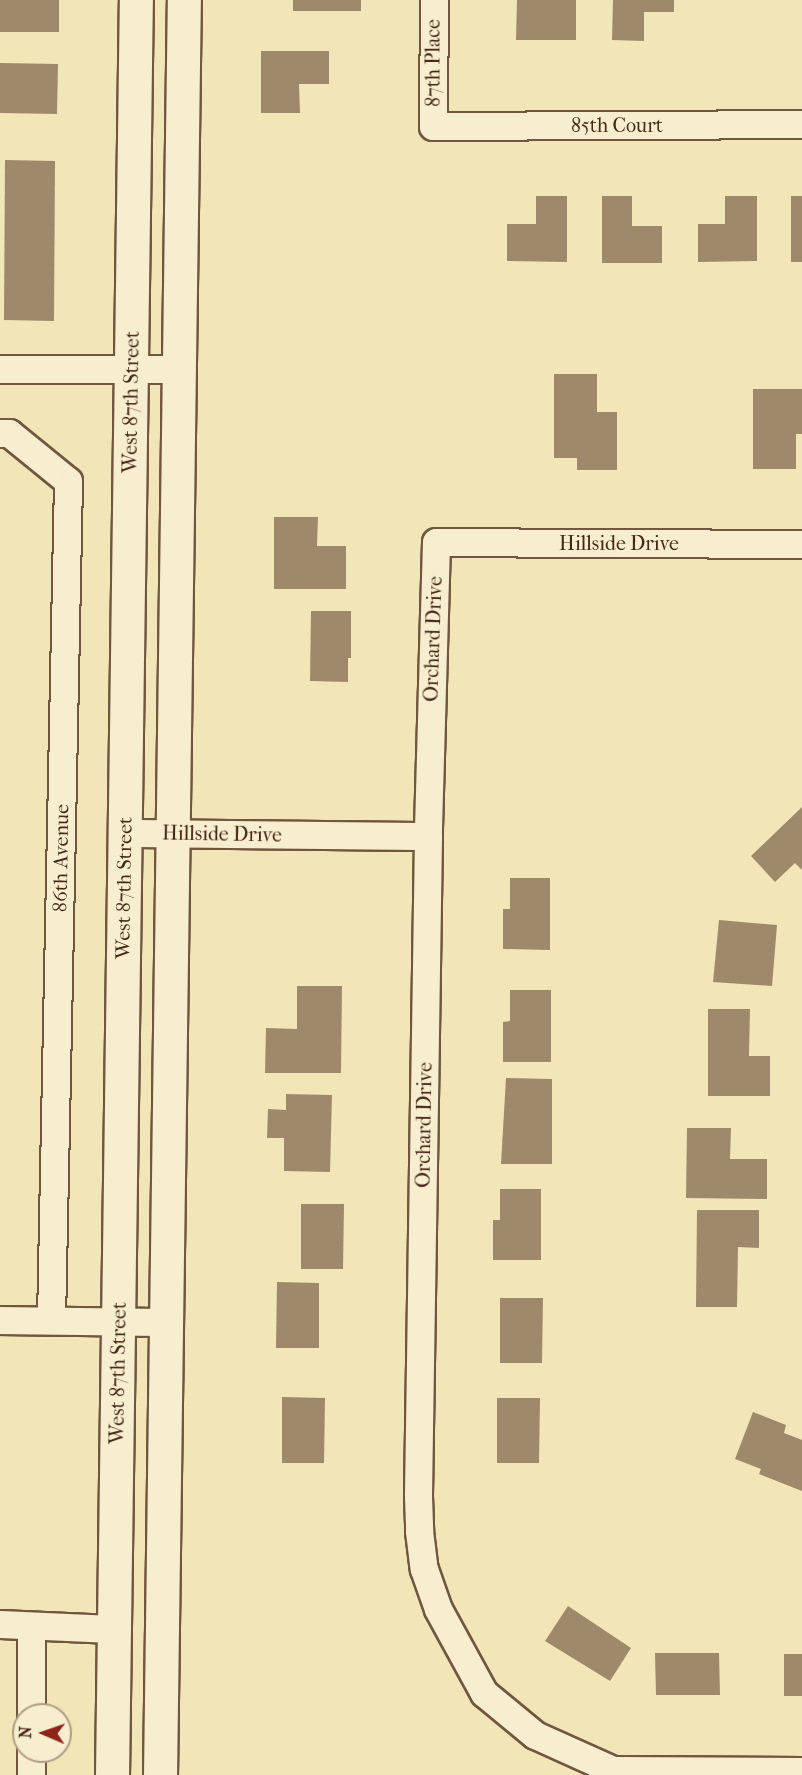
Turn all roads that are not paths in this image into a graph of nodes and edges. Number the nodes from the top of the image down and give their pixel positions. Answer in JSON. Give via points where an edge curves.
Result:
{"nodes":[{"id":1,"x":136,"y":0,"type":"edge"},
{"id":2,"x":184,"y":0,"type":"edge"},
{"id":3,"x":434,"y":0,"type":"edge"},
{"id":4,"x":802,"y":124,"type":"edge"},
{"id":5,"x":433,"y":126,"type":"joint"},
{"id":6,"x":132,"y":368,"type":"junction"},
{"id":7,"x":0,"y":369,"type":"edge"},
{"id":8,"x":180,"y":369,"type":"junction"},
{"id":9,"x":0,"y":433,"type":"edge"},
{"id":10,"x":436,"y":542,"type":"joint"},
{"id":11,"x":802,"y":544,"type":"edge"},
{"id":12,"x":124,"y":832,"type":"junction"},
{"id":13,"x":173,"y":833,"type":"junction"},
{"id":14,"x":428,"y":836,"type":"junction"},
{"id":15,"x":0,"y":1320,"type":"edge"},
{"id":16,"x":51,"y":1320,"type":"junction"},
{"id":17,"x":119,"y":1321,"type":"junction"},
{"id":18,"x":167,"y":1322,"type":"junction"},
{"id":19,"x":0,"y":1624,"type":"edge"},
{"id":20,"x":31,"y":1626,"type":"junction"},
{"id":21,"x":112,"y":1629,"type":"junction"},
{"id":22,"x":31,"y":1703,"type":"edge"},
{"id":23,"x":802,"y":1771,"type":"edge"},
{"id":24,"x":112,"y":1775,"type":"edge"},
{"id":25,"x":160,"y":1775,"type":"edge"}],
"edges":[{"from":1,"to":6,"type":"main road","name":"West 87th Street"},
{"from":2,"to":8,"type":"main road"},
{"from":3,"to":5,"type":"street","name":"87th Place"},
{"from":4,"to":5,"type":"street","name":"85th Court"},
{"from":6,"to":7,"type":"street"},
{"from":6,"to":8,"type":"street"},
{"from":6,"to":12,"type":"main road","name":"West 87th Street"},
{"from":8,"to":13,"type":"main road"},
{"from":9,"to":16,"type":"street","name":"86th Avenue","via":[[9,433],[68,481]]},
{"from":10,"to":11,"type":"street","name":"Hillside Drive"},
{"from":10,"to":14,"type":"street","name":"Orchard Drive"},
{"from":12,"to":13,"type":"street","name":"Hillside Drive"},
{"from":12,"to":17,"type":"main road","name":"West 87th Street"},
{"from":13,"to":14,"type":"street","name":"Hillside Drive"},
{"from":13,"to":18,"type":"main road"},
{"from":14,"to":23,"type":"street","name":"Orchard Drive","via":[[418,1531],[424,1569],[438,1609],[484,1693],[535,1735],[613,1770]]},
{"from":15,"to":16,"type":"street"},
{"from":16,"to":17,"type":"street"},
{"from":17,"to":18,"type":"street"},
{"from":17,"to":21,"type":"main road","name":"West 87th Street"},
{"from":18,"to":25,"type":"main road"},
{"from":19,"to":20,"type":"street"},
{"from":20,"to":21,"type":"street"},
{"from":20,"to":22,"type":"street"},
{"from":21,"to":24,"type":"main road","name":"West 87th Street"}]}
